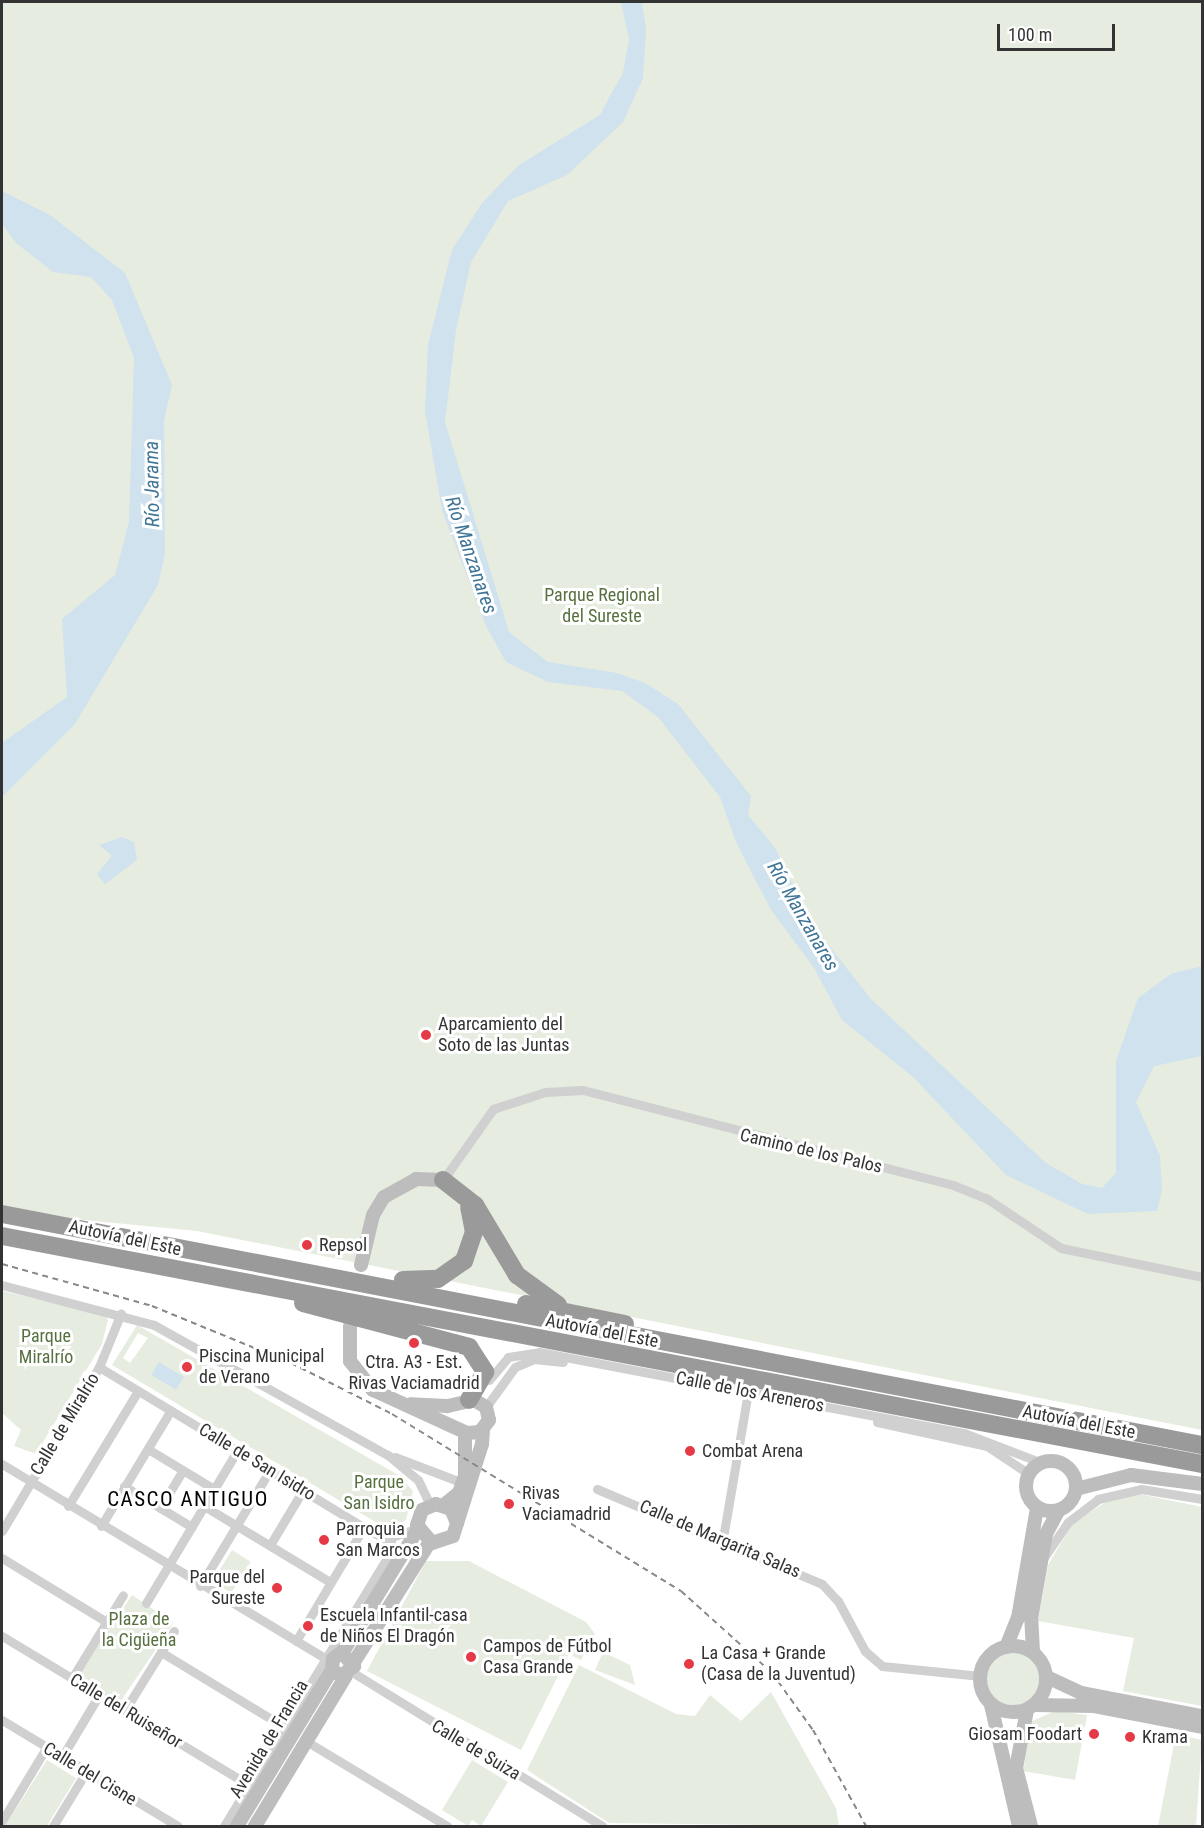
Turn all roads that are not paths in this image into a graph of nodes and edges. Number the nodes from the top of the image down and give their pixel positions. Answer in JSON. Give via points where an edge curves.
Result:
{"nodes":[{"id":1,"x":442,"y":1180,"type":"junction"},
{"id":2,"x":2,"y":1214,"type":"edge"},
{"id":3,"x":82,"y":1228,"type":"junction"},
{"id":4,"x":2,"y":1236,"type":"edge"},
{"id":5,"x":361,"y":1265,"type":"dead end"},
{"id":6,"x":1203,"y":1277,"type":"edge"},
{"id":7,"x":403,"y":1280,"type":"junction"},
{"id":8,"x":236,"y":1281,"type":"junction"},
{"id":9,"x":2,"y":1285,"type":"edge"},
{"id":10,"x":574,"y":1312,"type":"junction"},
{"id":11,"x":121,"y":1313,"type":"junction"},
{"id":12,"x":350,"y":1326,"type":"dead end"},
{"id":13,"x":745,"y":1357,"type":"junction"},
{"id":14,"x":99,"y":1367,"type":"junction"},
{"id":15,"x":138,"y":1391,"type":"junction"},
{"id":16,"x":747,"y":1397,"type":"junction"},
{"id":17,"x":473,"y":1403,"type":"junction"},
{"id":18,"x":411,"y":1404,"type":"junction"},
{"id":19,"x":171,"y":1410,"type":"junction"},
{"id":20,"x":462,"y":1430,"type":"junction"},
{"id":21,"x":483,"y":1430,"type":"junction"},
{"id":22,"x":1203,"y":1445,"type":"edge"},
{"id":23,"x":148,"y":1449,"type":"junction"},
{"id":24,"x":237,"y":1451,"type":"junction"},
{"id":25,"x":388,"y":1455,"type":"junction"},
{"id":26,"x":1042,"y":1463,"type":"junction"},
{"id":27,"x":2,"y":1464,"type":"edge"},
{"id":28,"x":1203,"y":1464,"type":"edge"},
{"id":29,"x":183,"y":1470,"type":"junction"},
{"id":30,"x":270,"y":1470,"type":"junction"},
{"id":31,"x":1029,"y":1474,"type":"junction"},
{"id":32,"x":30,"y":1482,"type":"junction"},
{"id":33,"x":463,"y":1483,"type":"junction"},
{"id":34,"x":1203,"y":1484,"type":"edge"},
{"id":35,"x":124,"y":1486,"type":"junction"},
{"id":36,"x":214,"y":1489,"type":"junction"},
{"id":37,"x":597,"y":1489,"type":"dead end"},
{"id":38,"x":303,"y":1490,"type":"junction"},
{"id":39,"x":1076,"y":1490,"type":"junction"},
{"id":40,"x":1203,"y":1499,"type":"edge"},
{"id":41,"x":437,"y":1505,"type":"junction"},
{"id":42,"x":68,"y":1506,"type":"junction"},
{"id":43,"x":204,"y":1506,"type":"junction"},
{"id":44,"x":160,"y":1508,"type":"junction"},
{"id":45,"x":1037,"y":1508,"type":"junction"},
{"id":46,"x":1058,"y":1511,"type":"junction"},
{"id":47,"x":457,"y":1523,"type":"junction"},
{"id":48,"x":237,"y":1525,"type":"junction"},
{"id":49,"x":101,"y":1526,"type":"junction"},
{"id":50,"x":192,"y":1527,"type":"junction"},
{"id":51,"x":364,"y":1527,"type":"junction"},
{"id":52,"x":418,"y":1529,"type":"junction"},
{"id":53,"x":2,"y":1531,"type":"edge"},
{"id":54,"x":391,"y":1538,"type":"junction"},
{"id":55,"x":723,"y":1538,"type":"junction"},
{"id":56,"x":430,"y":1542,"type":"junction"},
{"id":57,"x":270,"y":1545,"type":"junction"},
{"id":58,"x":2,"y":1558,"type":"edge"},
{"id":59,"x":1043,"y":1560,"type":"junction"},
{"id":60,"x":168,"y":1566,"type":"junction"},
{"id":61,"x":330,"y":1582,"type":"junction"},
{"id":62,"x":200,"y":1586,"type":"junction"},
{"id":63,"x":123,"y":1595,"type":"dead end"},
{"id":64,"x":146,"y":1603,"type":"dead end"},
{"id":65,"x":107,"y":1622,"type":"junction"},
{"id":66,"x":174,"y":1630,"type":"dead end"},
{"id":67,"x":2,"y":1636,"type":"edge"},
{"id":68,"x":296,"y":1641,"type":"junction"},
{"id":69,"x":1006,"y":1647,"type":"junction"},
{"id":70,"x":161,"y":1652,"type":"junction"},
{"id":71,"x":1033,"y":1652,"type":"junction"},
{"id":72,"x":333,"y":1662,"type":"junction"},
{"id":73,"x":351,"y":1670,"type":"junction"},
{"id":74,"x":980,"y":1676,"type":"junction"},
{"id":75,"x":1047,"y":1677,"type":"junction"},
{"id":76,"x":72,"y":1678,"type":"junction"},
{"id":77,"x":99,"y":1695,"type":"junction"},
{"id":78,"x":991,"y":1705,"type":"junction"},
{"id":79,"x":1031,"y":1707,"type":"junction"},
{"id":80,"x":125,"y":1710,"type":"junction"},
{"id":81,"x":1203,"y":1716,"type":"edge"},
{"id":82,"x":2,"y":1720,"type":"edge"},
{"id":83,"x":1203,"y":1727,"type":"edge"},
{"id":84,"x":286,"y":1728,"type":"junction"},
{"id":85,"x":306,"y":1741,"type":"junction"},
{"id":86,"x":46,"y":1748,"type":"junction"},
{"id":87,"x":62,"y":1757,"type":"junction"},
{"id":88,"x":86,"y":1772,"type":"junction"},
{"id":89,"x":250,"y":1786,"type":"junction"},
{"id":90,"x":2,"y":1821,"type":"edge"},
{"id":91,"x":442,"y":1826,"type":"edge"},
{"id":92,"x":53,"y":1827,"type":"edge"},
{"id":93,"x":178,"y":1827,"type":"edge"},
{"id":94,"x":224,"y":1827,"type":"edge"},
{"id":95,"x":237,"y":1827,"type":"edge"},
{"id":96,"x":255,"y":1827,"type":"edge"},
{"id":97,"x":602,"y":1827,"type":"edge"},
{"id":98,"x":1019,"y":1827,"type":"edge"},
{"id":99,"x":1031,"y":1827,"type":"edge"}],
"edges":[{"from":1,"to":5,"type":"street","via":[[416,1179],[384,1197],[373,1215]]},
{"from":1,"to":6,"type":"street","name":"Camino de los Palos","via":[[493,1109],[545,1092],[583,1090],[953,1185],[992,1202],[1060,1248]]},
{"from":1,"to":7,"type":"highway","via":[[472,1213],[472,1246],[446,1275]]},
{"from":1,"to":10,"type":"highway","via":[[475,1205],[517,1275],[542,1298]]},
{"from":2,"to":3,"type":"highway","name":"Autovía del Este"},
{"from":3,"to":7,"type":"highway"},
{"from":3,"to":13,"type":"highway","name":"Autovía del Este"},
{"from":4,"to":8,"type":"highway","name":"Autovía del Este"},
{"from":7,"to":10,"type":"highway"},
{"from":8,"to":17,"type":"highway","via":[[367,1323],[459,1342],[476,1353],[485,1372]]},
{"from":8,"to":28,"type":"highway","name":"Autovía del Este"},
{"from":9,"to":11,"type":"street"},
{"from":10,"to":13,"type":"highway","via":[[728,1347]]},
{"from":11,"to":14,"type":"street","name":"Calle de Miralrío"},
{"from":11,"to":25,"type":"street","via":[[154,1325]]},
{"from":12,"to":18,"type":"street","via":[[348,1353],[361,1379]]},
{"from":13,"to":22,"type":"highway","name":"Autovía del Este"},
{"from":14,"to":15,"type":"street","name":"Calle de San Isidro"},
{"from":14,"to":32,"type":"street","name":"Calle de Miralrío"},
{"from":15,"to":19,"type":"street","name":"Calle de San Isidro"},
{"from":15,"to":42,"type":"street"},
{"from":16,"to":17,"type":"street","name":"Calle de los Areneros","via":[[543,1359],[511,1371]]},
{"from":16,"to":31,"type":"street","name":"Calle de los Areneros","via":[[962,1439],[987,1446]]},
{"from":16,"to":55,"type":"street"},
{"from":17,"to":18,"type":"street"},
{"from":17,"to":20,"type":"street"},
{"from":17,"to":21,"type":"street","via":[[489,1420]]},
{"from":17,"to":26,"type":"street","name":"Calle de los Areneros","via":[[503,1361],[523,1350],[964,1432]]},
{"from":18,"to":20,"type":"street"},
{"from":19,"to":23,"type":"street"},
{"from":19,"to":24,"type":"street","name":"Calle de San Isidro"},
{"from":20,"to":21,"type":"street"},
{"from":20,"to":33,"type":"street"},
{"from":21,"to":47,"type":"street"},
{"from":23,"to":29,"type":"street"},
{"from":23,"to":35,"type":"street"},
{"from":24,"to":30,"type":"street","name":"Calle de San Isidro"},
{"from":24,"to":36,"type":"street"},
{"from":25,"to":33,"type":"street"},
{"from":25,"to":41,"type":"street","via":[[421,1483]]},
{"from":26,"to":31,"type":"street"},
{"from":26,"to":39,"type":"street","via":[[1066,1467]]},
{"from":27,"to":32,"type":"street"},
{"from":29,"to":36,"type":"street"},
{"from":29,"to":44,"type":"street"},
{"from":30,"to":38,"type":"street","name":"Calle de San Isidro"},
{"from":30,"to":48,"type":"street"},
{"from":31,"to":45,"type":"street","via":[[1026,1489]]},
{"from":32,"to":42,"type":"street"},
{"from":32,"to":53,"type":"street","name":"Calle de Miralrío"},
{"from":33,"to":41,"type":"street"},
{"from":34,"to":39,"type":"street","via":[[1131,1475]]},
{"from":35,"to":44,"type":"street"},
{"from":35,"to":49,"type":"street"},
{"from":36,"to":43,"type":"street"},
{"from":37,"to":55,"type":"street","name":"Calle de Margarita Salas"},
{"from":38,"to":51,"type":"street","name":"Calle de San Isidro"},
{"from":38,"to":57,"type":"street"},
{"from":39,"to":46,"type":"street"},
{"from":40,"to":59,"type":"street","via":[[1141,1489],[1098,1499],[1068,1522]]},
{"from":41,"to":47,"type":"street"},
{"from":41,"to":52,"type":"street","via":[[420,1513]]},
{"from":42,"to":49,"type":"street"},
{"from":43,"to":48,"type":"street"},
{"from":43,"to":50,"type":"street"},
{"from":44,"to":50,"type":"street"},
{"from":45,"to":46,"type":"street"},
{"from":45,"to":69,"type":"street","via":[[1018,1618]]},
{"from":46,"to":59,"type":"street","via":[[1047,1531]]},
{"from":47,"to":56,"type":"street","via":[[450,1539]]},
{"from":48,"to":57,"type":"street"},
{"from":48,"to":62,"type":"street"},
{"from":49,"to":60,"type":"street"},
{"from":50,"to":60,"type":"street"},
{"from":51,"to":54,"type":"street","name":"Calle de San Isidro"},
{"from":51,"to":61,"type":"street"},
{"from":52,"to":54,"type":"street"},
{"from":52,"to":56,"type":"street"},
{"from":52,"to":72,"type":"street","name":"Avenida de Francia"},
{"from":54,"to":72,"type":"street","via":[[391,1551]]},
{"from":55,"to":74,"type":"street","name":"Calle de Margarita Salas","via":[[822,1584],[838,1601],[865,1651],[882,1666]]},
{"from":56,"to":73,"type":"street","name":"Avenida de Francia"},
{"from":57,"to":61,"type":"street"},
{"from":58,"to":65,"type":"street"},
{"from":59,"to":71,"type":"street","via":[[1031,1623]]},
{"from":60,"to":62,"type":"street"},
{"from":60,"to":64,"type":"street"},
{"from":61,"to":68,"type":"street"},
{"from":62,"to":68,"type":"street"},
{"from":63,"to":65,"type":"street"},
{"from":65,"to":76,"type":"street"},
{"from":66,"to":70,"type":"street"},
{"from":67,"to":76,"type":"street","name":"Calle del Ruiseñor"},
{"from":68,"to":72,"type":"street"},
{"from":69,"to":71,"type":"street"},
{"from":69,"to":74,"type":"street","via":[[991,1654]]},
{"from":70,"to":80,"type":"street"},
{"from":70,"to":84,"type":"street"},
{"from":71,"to":75,"type":"street"},
{"from":72,"to":73,"type":"street","name":"Avenida de Francia"},
{"from":72,"to":73,"type":"street"},
{"from":72,"to":84,"type":"street"},
{"from":72,"to":95,"type":"street","name":"Avenida de Francia"},
{"from":73,"to":85,"type":"street","name":"Avenida de Francia"},
{"from":73,"to":97,"type":"street","name":"Calle de Suiza"},
{"from":74,"to":78,"type":"street"},
{"from":75,"to":79,"type":"street"},
{"from":75,"to":81,"type":"street","via":[[1081,1693]]},
{"from":76,"to":77,"type":"street","name":"Calle del Ruiseñor"},
{"from":77,"to":80,"type":"street","name":"Calle del Ruiseñor"},
{"from":77,"to":87,"type":"street"},
{"from":78,"to":79,"type":"street","via":[[1002,1711]]},
{"from":78,"to":98,"type":"street"},
{"from":79,"to":83,"type":"street","via":[[1093,1706]]},
{"from":79,"to":99,"type":"street","via":[[1016,1768]]},
{"from":80,"to":89,"type":"street","name":"Calle del Ruiseñor"},
{"from":82,"to":86,"type":"street","name":"Calle del Cisne"},
{"from":84,"to":89,"type":"street"},
{"from":85,"to":91,"type":"street"},
{"from":85,"to":96,"type":"street","name":"Avenida de Francia"},
{"from":86,"to":87,"type":"street","name":"Calle del Cisne"},
{"from":86,"to":90,"type":"street"},
{"from":87,"to":88,"type":"street","name":"Calle del Cisne"},
{"from":88,"to":92,"type":"street"},
{"from":88,"to":93,"type":"street","name":"Calle del Cisne"},
{"from":89,"to":94,"type":"street"}]}
